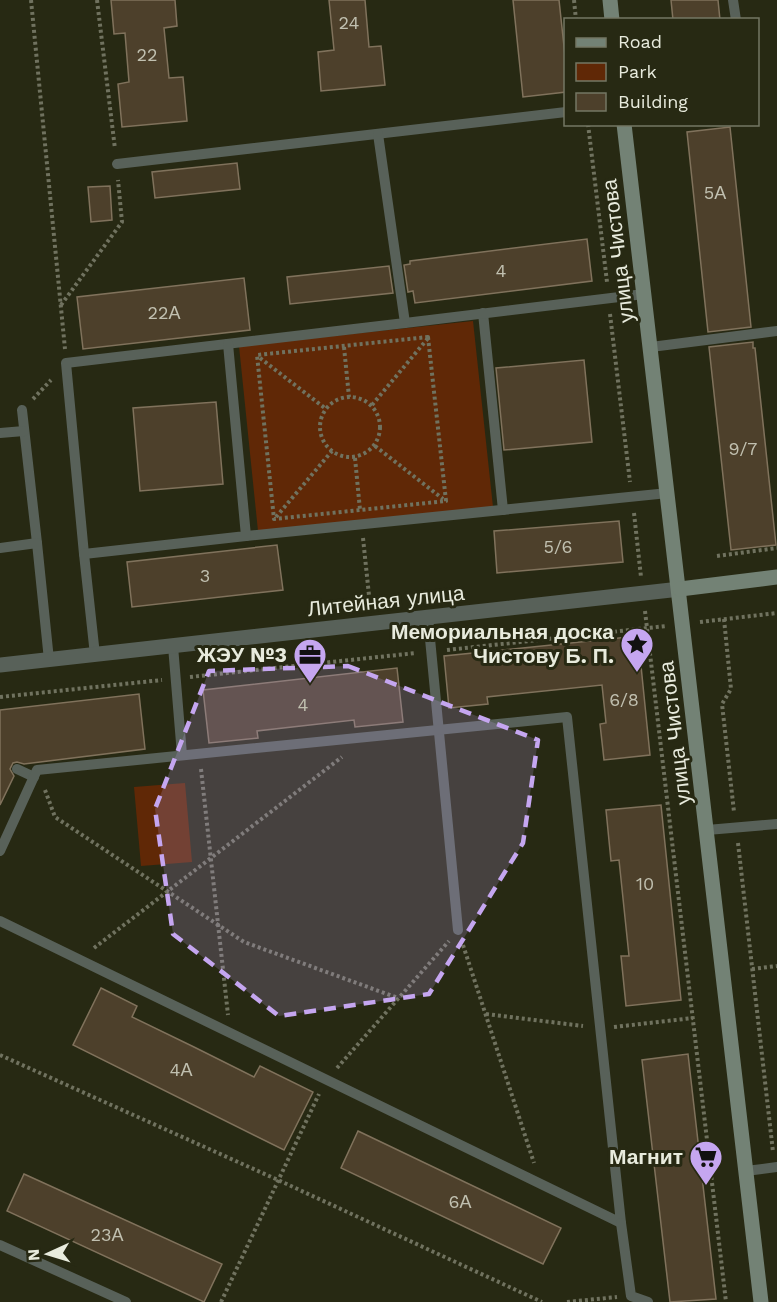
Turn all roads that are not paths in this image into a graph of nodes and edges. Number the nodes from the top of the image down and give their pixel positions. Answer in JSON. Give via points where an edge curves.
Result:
{"nodes":[{"id":1,"x":610,"y":0,"type":"edge"},
{"id":2,"x":734,"y":0,"type":"edge"},
{"id":3,"x":612,"y":18,"type":"edge"},
{"id":4,"x":736,"y":18,"type":"edge"},
{"id":5,"x":564,"y":112,"type":"edge"},
{"id":6,"x":624,"y":126,"type":"edge"},
{"id":7,"x":378,"y":134,"type":"junction"},
{"id":8,"x":117,"y":164,"type":"road end"},
{"id":9,"x":644,"y":294,"type":"junction"},
{"id":10,"x":483,"y":313,"type":"junction"},
{"id":11,"x":405,"y":323,"type":"junction"},
{"id":12,"x":777,"y":331,"type":"edge"},
{"id":13,"x":228,"y":344,"type":"junction"},
{"id":14,"x":651,"y":347,"type":"junction"},
{"id":15,"x":22,"y":410,"type":"road end"},
{"id":16,"x":24,"y":430,"type":"junction"},
{"id":17,"x":0,"y":433,"type":"edge"},
{"id":18,"x":668,"y":493,"type":"junction"},
{"id":19,"x":503,"y":510,"type":"junction"},
{"id":20,"x":246,"y":536,"type":"junction"},
{"id":21,"x":37,"y":543,"type":"junction"},
{"id":22,"x":0,"y":548,"type":"edge"},
{"id":23,"x":84,"y":554,"type":"junction"},
{"id":24,"x":777,"y":577,"type":"edge"},
{"id":25,"x":680,"y":589,"type":"junction"},
{"id":26,"x":428,"y":618,"type":"junction"},
{"id":27,"x":173,"y":646,"type":"junction"},
{"id":28,"x":95,"y":655,"type":"junction"},
{"id":29,"x":49,"y":660,"type":"junction"},
{"id":30,"x":0,"y":665,"type":"edge"},
{"id":31,"x":440,"y":730,"type":"junction"},
{"id":32,"x":182,"y":755,"type":"junction"},
{"id":33,"x":17,"y":769,"type":"dead end"},
{"id":34,"x":36,"y":773,"type":"junction"},
{"id":35,"x":777,"y":824,"type":"edge"},
{"id":36,"x":707,"y":831,"type":"junction"},
{"id":37,"x":0,"y":851,"type":"edge"},
{"id":38,"x":0,"y":921,"type":"edge"},
{"id":39,"x":458,"y":930,"type":"road end"},
{"id":40,"x":776,"y":1167,"type":"edge"},
{"id":41,"x":746,"y":1171,"type":"junction"},
{"id":42,"x":621,"y":1223,"type":"junction"},
{"id":43,"x":0,"y":1245,"type":"edge"},
{"id":44,"x":126,"y":1302,"type":"edge"},
{"id":45,"x":648,"y":1302,"type":"edge"},
{"id":46,"x":761,"y":1302,"type":"edge"}],
"edges":[{"from":1,"to":3,"type":"street"},
{"from":2,"to":4,"type":"lane"},
{"from":5,"to":7,"type":"lane"},
{"from":6,"to":9,"type":"street","name":"улица Чистова"},
{"from":7,"to":8,"type":"lane"},
{"from":7,"to":11,"type":"lane"},
{"from":9,"to":10,"type":"lane"},
{"from":9,"to":14,"type":"street","name":"улица Чистова"},
{"from":10,"to":11,"type":"lane"},
{"from":10,"to":19,"type":"lane"},
{"from":11,"to":13,"type":"lane"},
{"from":12,"to":14,"type":"lane"},
{"from":13,"to":20,"type":"lane"},
{"from":13,"to":23,"type":"lane","via":[[66,363]]},
{"from":14,"to":18,"type":"street","name":"улица Чистова"},
{"from":15,"to":16,"type":"lane"},
{"from":16,"to":17,"type":"lane"},
{"from":16,"to":21,"type":"lane"},
{"from":18,"to":19,"type":"lane"},
{"from":18,"to":25,"type":"street","name":"улица Чистова"},
{"from":19,"to":20,"type":"lane"},
{"from":20,"to":23,"type":"lane"},
{"from":21,"to":22,"type":"lane"},
{"from":21,"to":29,"type":"lane"},
{"from":23,"to":28,"type":"lane"},
{"from":24,"to":25,"type":"street","name":"Литейная улица"},
{"from":25,"to":26,"type":"street","name":"Литейная улица"},
{"from":25,"to":36,"type":"street","name":"улица Чистова"},
{"from":26,"to":27,"type":"street","name":"Литейная улица"},
{"from":26,"to":31,"type":"lane"},
{"from":27,"to":28,"type":"street","name":"Литейная улица"},
{"from":27,"to":32,"type":"lane"},
{"from":28,"to":29,"type":"street","name":"Литейная улица"},
{"from":29,"to":30,"type":"street","name":"Литейная улица"},
{"from":31,"to":32,"type":"lane"},
{"from":31,"to":39,"type":"lane"},
{"from":31,"to":42,"type":"lane","via":[[567,717]]},
{"from":32,"to":34,"type":"lane"},
{"from":33,"to":34,"type":"lane"},
{"from":34,"to":37,"type":"lane"},
{"from":35,"to":36,"type":"lane"},
{"from":36,"to":41,"type":"street","name":"улица Чистова"},
{"from":38,"to":42,"type":"lane"},
{"from":40,"to":41,"type":"lane"},
{"from":41,"to":46,"type":"street","name":"улица Чистова"},
{"from":42,"to":45,"type":"lane","via":[[631,1296]]},
{"from":43,"to":44,"type":"lane"}]}
